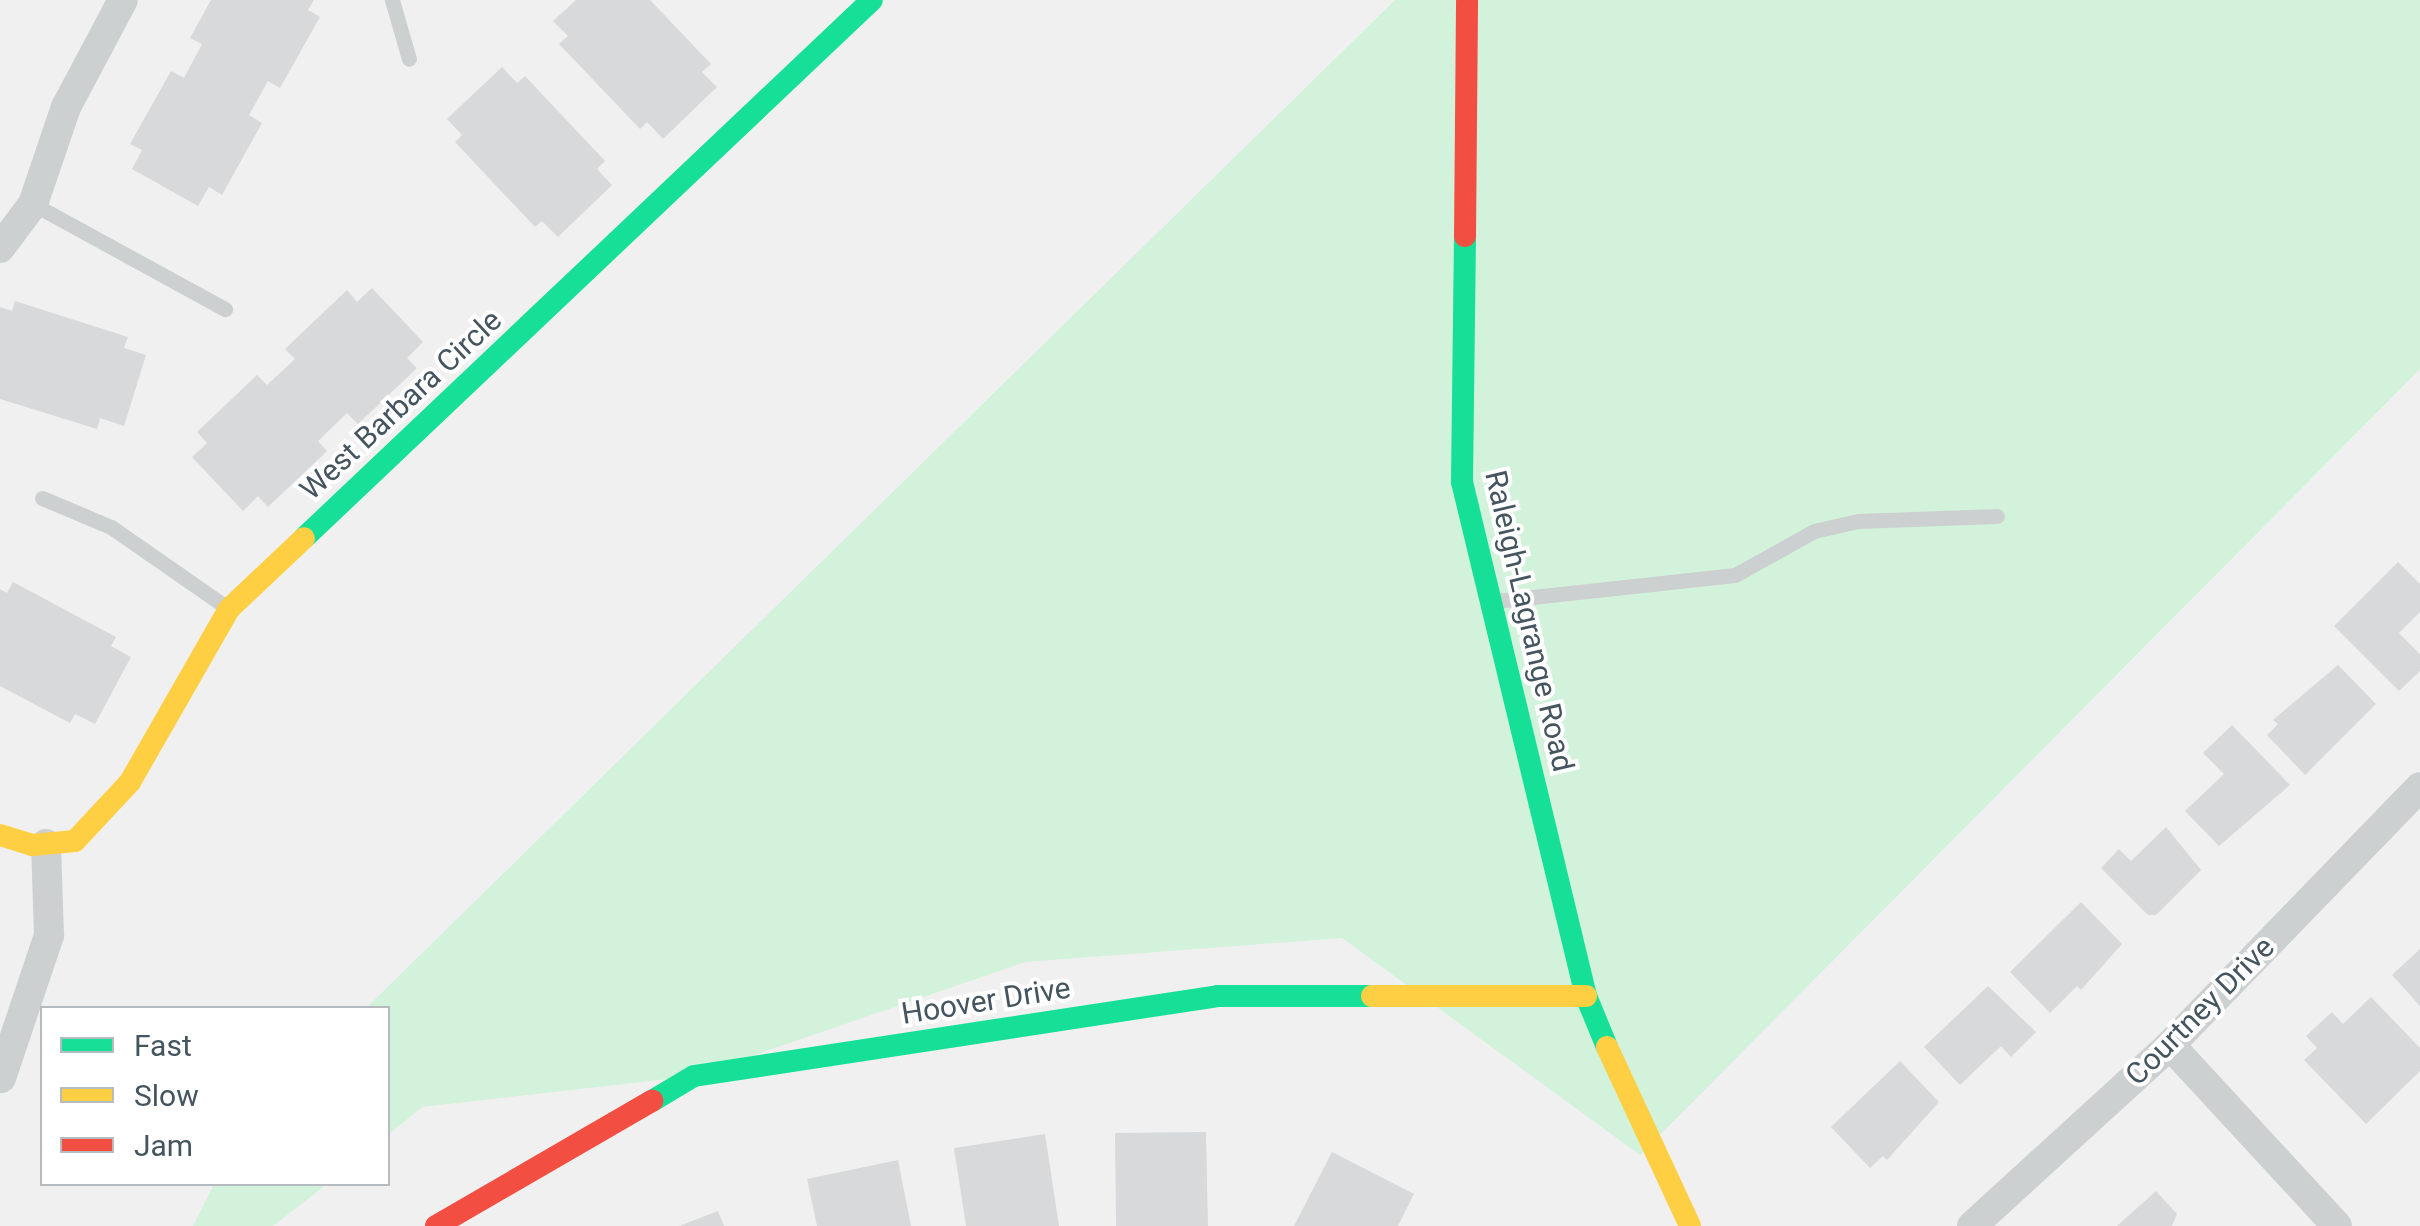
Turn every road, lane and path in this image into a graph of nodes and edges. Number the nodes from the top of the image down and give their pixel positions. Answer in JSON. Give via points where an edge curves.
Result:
{"nodes":[{"id":1,"x":123,"y":0,"type":"edge"},
{"id":2,"x":392,"y":0,"type":"edge"},
{"id":3,"x":872,"y":0,"type":"edge"},
{"id":4,"x":1467,"y":0,"type":"edge"},
{"id":5,"x":409,"y":59,"type":"dead end"},
{"id":6,"x":33,"y":204,"type":"junction"},
{"id":7,"x":0,"y":248,"type":"edge"},
{"id":8,"x":225,"y":309,"type":"dead end"},
{"id":9,"x":42,"y":498,"type":"dead end"},
{"id":10,"x":1997,"y":516,"type":"dead end"},
{"id":11,"x":1491,"y":601,"type":"junction"},
{"id":12,"x":230,"y":609,"type":"junction"},
{"id":13,"x":2420,"y":787,"type":"edge"},
{"id":14,"x":0,"y":835,"type":"edge"},
{"id":15,"x":46,"y":844,"type":"junction"},
{"id":16,"x":1586,"y":996,"type":"junction"},
{"id":17,"x":2170,"y":1045,"type":"junction"},
{"id":18,"x":1,"y":1078,"type":"edge"},
{"id":19,"x":447,"y":1224,"type":"edge"},
{"id":20,"x":1690,"y":1226,"type":"edge"},
{"id":21,"x":1972,"y":1226,"type":"edge"},
{"id":22,"x":2337,"y":1226,"type":"edge"}],
"edges":[{"from":1,"to":6,"type":"street","via":[[66,107]]},
{"from":2,"to":5,"type":"lane"},
{"from":3,"to":12,"type":"street","name":"West Barbara Circle"},
{"from":4,"to":11,"type":"street","name":"Raleigh-Lagrange Road","via":[[1462,482]]},
{"from":6,"to":7,"type":"street"},
{"from":6,"to":8,"type":"lane"},
{"from":9,"to":12,"type":"lane","via":[[111,527]]},
{"from":10,"to":11,"type":"lane","via":[[1858,521],[1814,531],[1735,574]]},
{"from":11,"to":16,"type":"street","name":"Raleigh-Lagrange Road"},
{"from":12,"to":15,"type":"street","name":"West Barbara Circle","via":[[130,782],[75,841]]},
{"from":13,"to":17,"type":"street","name":"Courtney Drive"},
{"from":14,"to":15,"type":"street"},
{"from":15,"to":18,"type":"street","via":[[50,935]]},
{"from":16,"to":19,"type":"street","name":"Hoover Drive","via":[[1218,996],[694,1076]]},
{"from":16,"to":20,"type":"street","name":"Raleigh-Lagrange Road","via":[[1653,1157]]},
{"from":17,"to":21,"type":"street","name":"Courtney Drive"},
{"from":17,"to":22,"type":"street"}]}
